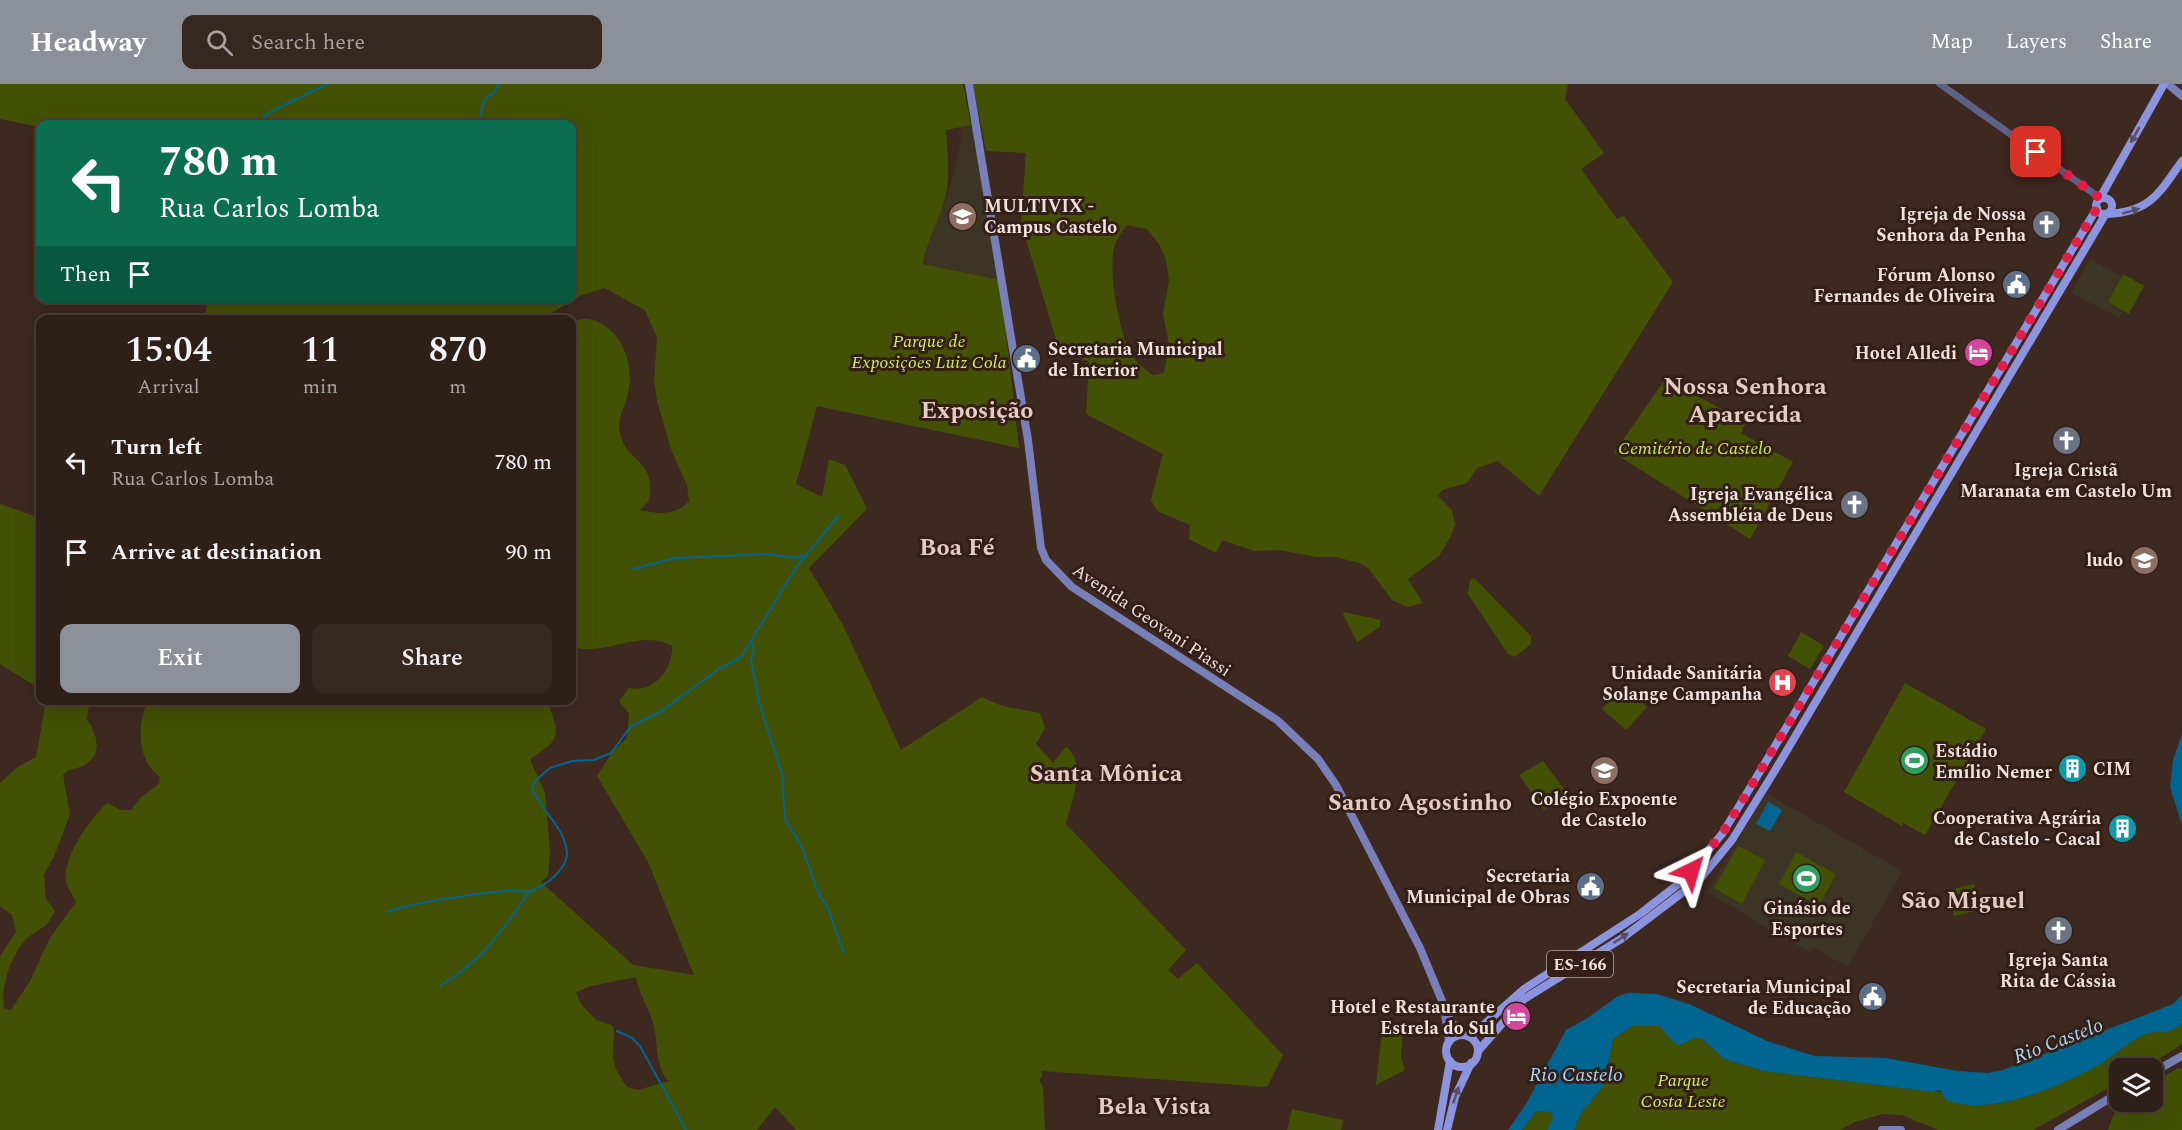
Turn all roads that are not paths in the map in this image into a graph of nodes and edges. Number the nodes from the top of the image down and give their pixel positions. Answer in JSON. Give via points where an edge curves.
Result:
{"nodes":[{"id":1,"x":969,"y":84,"type":"edge"},
{"id":2,"x":1940,"y":84,"type":"edge"},
{"id":3,"x":2166,"y":84,"type":"edge"},
{"id":4,"x":2182,"y":96,"type":"edge"},
{"id":5,"x":2182,"y":161,"type":"edge"},
{"id":6,"x":2100,"y":198,"type":"junction"},
{"id":7,"x":2097,"y":208,"type":"junction"},
{"id":8,"x":2106,"y":214,"type":"junction"},
{"id":9,"x":2062,"y":264,"type":"junction"},
{"id":10,"x":2073,"y":270,"type":"junction"},
{"id":11,"x":1722,"y":834,"type":"junction"},
{"id":12,"x":1732,"y":840,"type":"junction"},
{"id":13,"x":1689,"y":879,"type":"junction"},
{"id":14,"x":1527,"y":992,"type":"junction"},
{"id":15,"x":1445,"y":1010,"type":"junction"},
{"id":16,"x":1466,"y":1036,"type":"junction"},
{"id":17,"x":1449,"y":1042,"type":"junction"},
{"id":18,"x":1478,"y":1051,"type":"junction"},
{"id":19,"x":2182,"y":1056,"type":"edge"},
{"id":20,"x":1450,"y":1061,"type":"junction"},
{"id":21,"x":1472,"y":1063,"type":"junction"},
{"id":22,"x":2163,"y":1067,"type":"edge"},
{"id":23,"x":2109,"y":1099,"type":"edge"},
{"id":24,"x":1438,"y":1130,"type":"edge"},
{"id":25,"x":1447,"y":1130,"type":"edge"},
{"id":26,"x":1882,"y":1130,"type":"edge"},
{"id":27,"x":1901,"y":1130,"type":"edge"},
{"id":28,"x":2058,"y":1130,"type":"edge"}],
"edges":[{"from":1,"to":15,"type":"main road","name":"Avenida Geovani Piassi","via":[[1026,428],[1041,548],[1046,560],[1072,587],[1277,720],[1318,759],[1336,784],[1420,948]]},
{"from":2,"to":6,"type":"street"},
{"from":3,"to":4,"type":"main road"},
{"from":3,"to":6,"type":"main road","one_way":true},
{"from":8,"to":5,"type":"main road","one_way":true,"via":[[2132,212],[2153,201]]},
{"from":6,"to":7,"type":"main road"},
{"from":6,"to":8,"type":"main road","via":[[2111,204]]},
{"from":7,"to":8,"type":"main road"},
{"from":7,"to":9,"type":"main road","number":"ES-166"},
{"from":8,"to":10,"type":"main road"},
{"from":9,"to":10,"type":"main road"},
{"from":9,"to":11,"type":"main road","number":"ES-166"},
{"from":10,"to":12,"type":"main road"},
{"from":11,"to":12,"type":"main road"},
{"from":11,"to":13,"type":"main road","number":"ES-166"},
{"from":12,"to":13,"type":"main road","via":[[1696,885]]},
{"from":13,"to":14,"type":"main road","number":"ES-166"},
{"from":14,"to":16,"type":"main road","number":"ES-166"},
{"from":14,"to":18,"type":"main road","number":"ES-166"},
{"from":15,"to":16,"type":"main road","name":"Avenida Geovani Piassi","via":[[1455,1028]]},
{"from":15,"to":17,"type":"main road","name":"Avenida Geovani Piassi"},
{"from":16,"to":17,"type":"main road","number":"ES-166"},
{"from":16,"to":18,"type":"main road","via":[[1476,1043]]},
{"from":17,"to":20,"type":"main road","via":[[1446,1050]]},
{"from":18,"to":21,"type":"main road","number":"ES-166"},
{"from":19,"to":22,"type":"main road"},
{"from":20,"to":21,"type":"main road","via":[[1462,1066]]},
{"from":20,"to":24,"type":"main road"},
{"from":25,"to":21,"type":"main road","number":"ES-166","one_way":true,"via":[[1455,1097]]},
{"from":23,"to":28,"type":"main road"},
{"from":26,"to":27,"type":"main road"}]}
